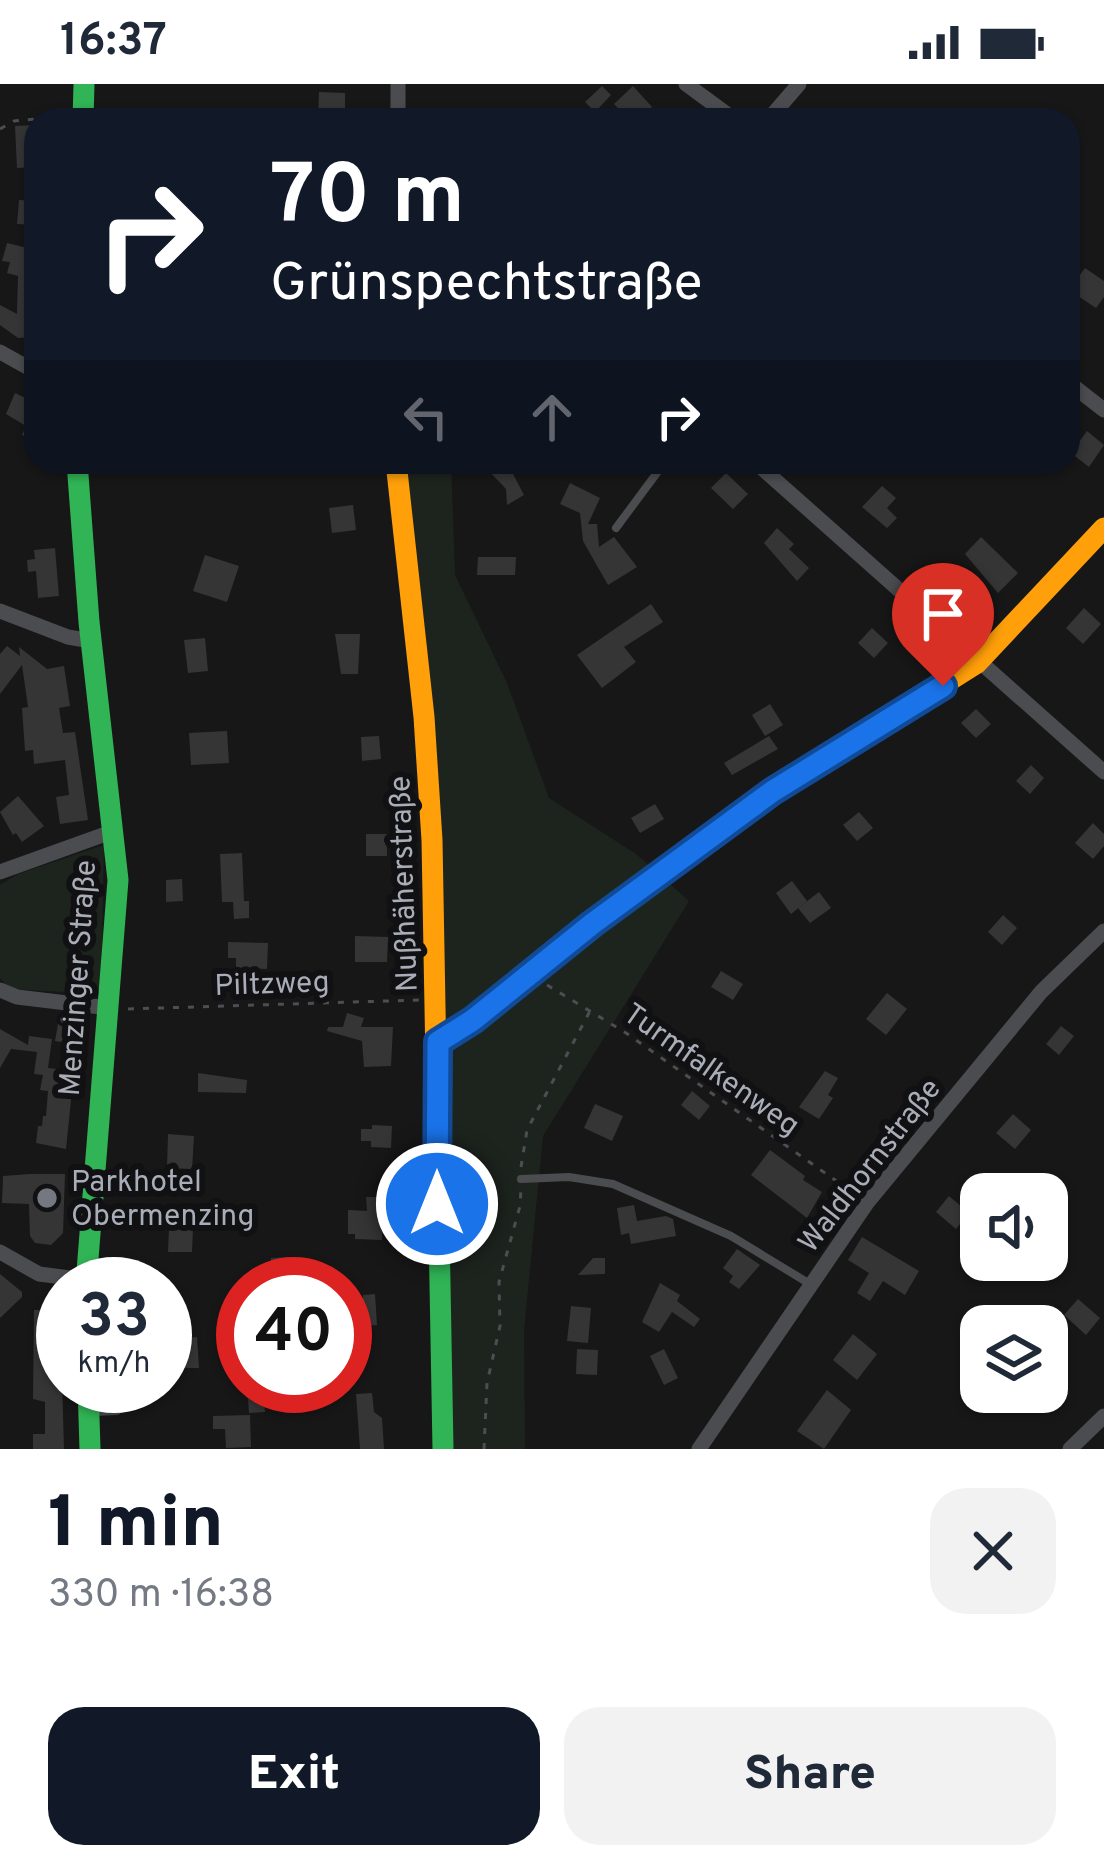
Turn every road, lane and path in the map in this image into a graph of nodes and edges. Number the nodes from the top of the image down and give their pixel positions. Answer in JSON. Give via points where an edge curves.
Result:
{"nodes":[{"id":1,"x":686,"y":84,"type":"edge"},
{"id":2,"x":800,"y":84,"type":"edge"},
{"id":3,"x":719,"y":108,"type":"edge"},
{"id":4,"x":779,"y":108,"type":"edge"},
{"id":5,"x":1080,"y":391,"type":"edge"},
{"id":6,"x":1104,"y":410,"type":"edge"},
{"id":7,"x":78,"y":474,"type":"edge"},
{"id":8,"x":397,"y":474,"type":"edge"},
{"id":9,"x":656,"y":474,"type":"edge"},
{"id":10,"x":770,"y":474,"type":"edge"},
{"id":11,"x":616,"y":528,"type":"dead end"},
{"id":12,"x":1104,"y":528,"type":"edge"},
{"id":13,"x":0,"y":611,"type":"edge"},
{"id":14,"x":91,"y":641,"type":"junction"},
{"id":15,"x":977,"y":663,"type":"junction"},
{"id":16,"x":1104,"y":772,"type":"edge"},
{"id":17,"x":114,"y":831,"type":"junction"},
{"id":18,"x":0,"y":872,"type":"edge"},
{"id":19,"x":1104,"y":931,"type":"edge"},
{"id":20,"x":530,"y":975,"type":"junction"},
{"id":21,"x":0,"y":990,"type":"edge"},
{"id":22,"x":437,"y":999,"type":"junction"},
{"id":23,"x":109,"y":1008,"type":"junction"},
{"id":24,"x":590,"y":1011,"type":"junction"},
{"id":25,"x":438,"y":1042,"type":"junction"},
{"id":26,"x":521,"y":1178,"type":"junction"},
{"id":27,"x":867,"y":1203,"type":"junction"},
{"id":28,"x":0,"y":1252,"type":"edge"},
{"id":29,"x":88,"y":1257,"type":"edge"},
{"id":30,"x":36,"y":1272,"type":"edge"},
{"id":31,"x":812,"y":1285,"type":"junction"},
{"id":32,"x":88,"y":1413,"type":"edge"},
{"id":33,"x":1104,"y":1416,"type":"edge"},
{"id":34,"x":90,"y":1449,"type":"edge"},
{"id":35,"x":443,"y":1449,"type":"edge"},
{"id":36,"x":484,"y":1449,"type":"edge"},
{"id":37,"x":699,"y":1449,"type":"edge"},
{"id":38,"x":1070,"y":1449,"type":"edge"}],
"edges":[{"from":1,"to":3,"type":"street"},
{"from":2,"to":4,"type":"street"},
{"from":5,"to":6,"type":"street"},
{"from":7,"to":14,"type":"street","name":"Menzinger Straße"},
{"from":8,"to":22,"type":"street","name":"Nußhäherstraße","via":[[428,751]]},
{"from":9,"to":11,"type":"lane"},
{"from":10,"to":15,"type":"street"},
{"from":12,"to":15,"type":"street"},
{"from":13,"to":14,"type":"street"},
{"from":14,"to":17,"type":"street","name":"Menzinger Straße"},
{"from":15,"to":16,"type":"street"},
{"from":15,"to":20,"type":"street","via":[[773,791]]},
{"from":17,"to":18,"type":"street"},
{"from":17,"to":23,"type":"street","name":"Menzinger Straße"},
{"from":19,"to":27,"type":"street","name":"Waldhornstraße","via":[[1041,992]]},
{"from":20,"to":24,"type":"path","name":"Turmfalkenweg"},
{"from":20,"to":25,"type":"street"},
{"from":21,"to":23,"type":"street"},
{"from":22,"to":23,"type":"path","name":"Piltzweg"},
{"from":22,"to":25,"type":"street","name":"Nußhäherstraße"},
{"from":23,"to":29,"type":"street","name":"Menzinger Straße"},
{"from":24,"to":26,"type":"path","via":[[527,1130]]},
{"from":24,"to":27,"type":"path","name":"Turmfalkenweg"},
{"from":25,"to":35,"type":"street","name":"Nußhäherstraße"},
{"from":26,"to":31,"type":"lane","via":[[613,1184],[731,1236]]},
{"from":26,"to":36,"type":"path","via":[[499,1282]]},
{"from":27,"to":31,"type":"street","name":"Waldhornstraße"},
{"from":28,"to":30,"type":"street"},
{"from":31,"to":37,"type":"street","name":"Waldhornstraße"},
{"from":32,"to":34,"type":"street"},
{"from":33,"to":38,"type":"street"}]}
